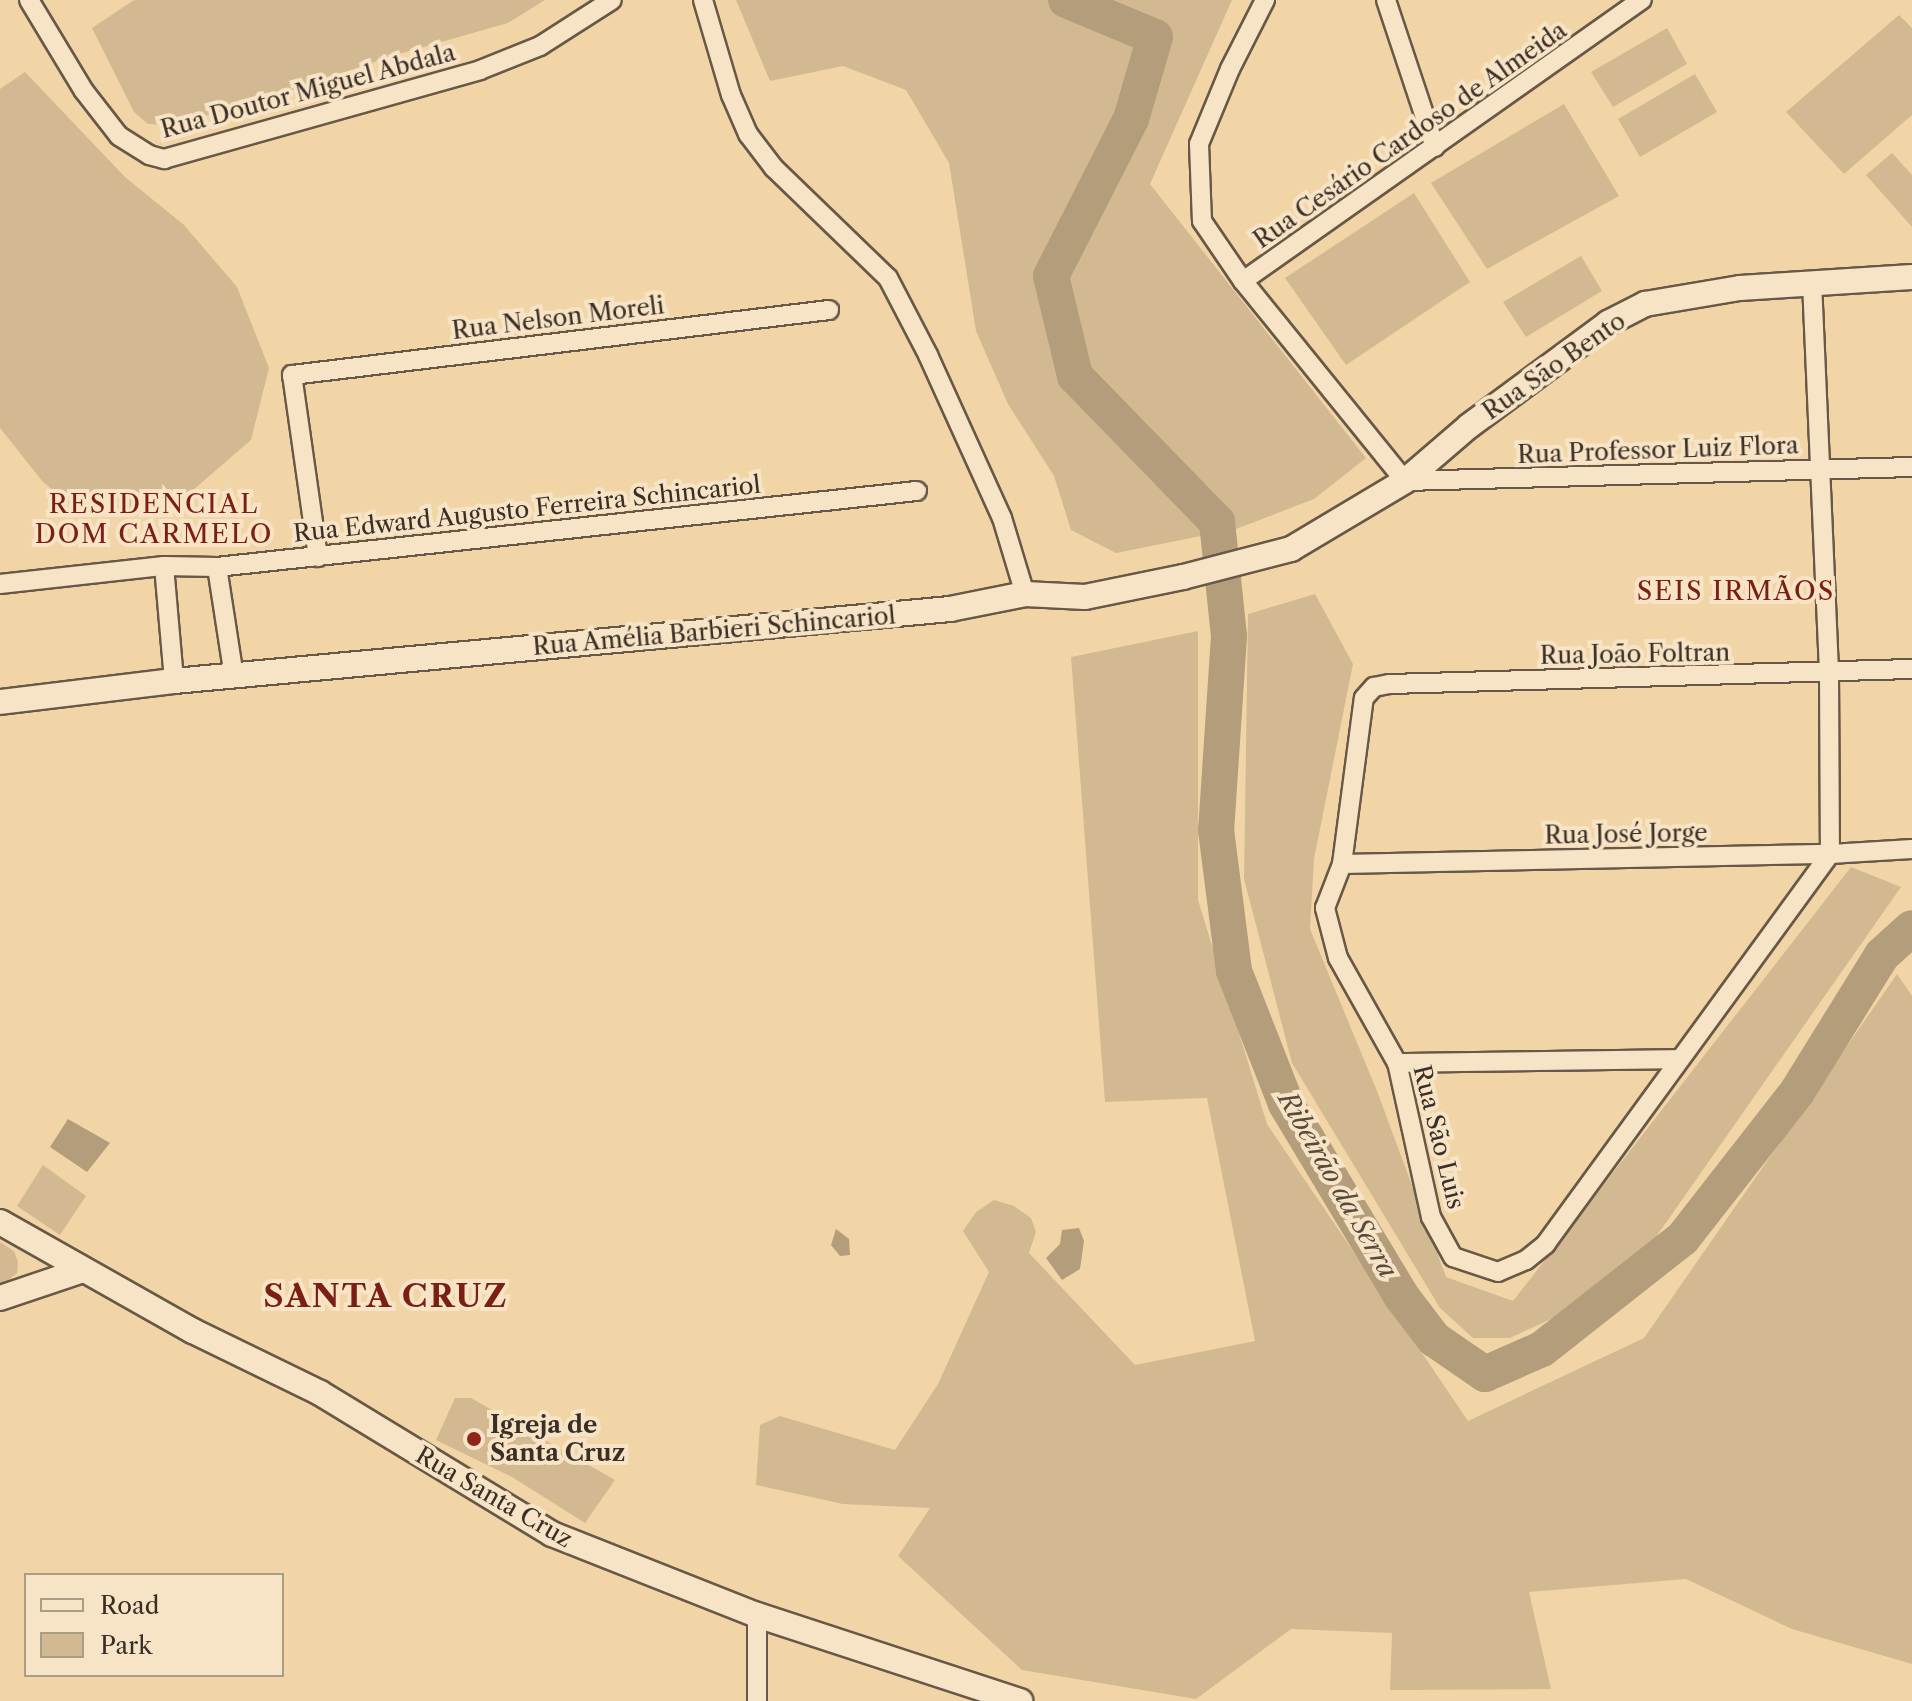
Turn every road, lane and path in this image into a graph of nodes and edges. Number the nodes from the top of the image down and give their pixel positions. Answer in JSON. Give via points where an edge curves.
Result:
{"nodes":[{"id":1,"x":29,"y":0,"type":"edge"},
{"id":2,"x":612,"y":0,"type":"edge"},
{"id":3,"x":703,"y":0,"type":"edge"},
{"id":4,"x":1265,"y":0,"type":"edge"},
{"id":5,"x":1386,"y":0,"type":"edge"},
{"id":6,"x":1642,"y":0,"type":"edge"},
{"id":7,"x":1435,"y":147,"type":"junction"},
{"id":8,"x":1912,"y":277,"type":"edge"},
{"id":9,"x":1243,"y":281,"type":"junction"},
{"id":10,"x":1812,"y":282,"type":"junction"},
{"id":11,"x":829,"y":310,"type":"dead end"},
{"id":12,"x":1912,"y":467,"type":"edge"},
{"id":13,"x":1821,"y":469,"type":"junction"},
{"id":14,"x":1405,"y":481,"type":"junction"},
{"id":15,"x":917,"y":491,"type":"dead end"},
{"id":16,"x":318,"y":557,"type":"junction"},
{"id":17,"x":164,"y":566,"type":"junction"},
{"id":18,"x":217,"y":567,"type":"junction"},
{"id":19,"x":0,"y":584,"type":"edge"},
{"id":20,"x":1025,"y":594,"type":"junction"},
{"id":21,"x":1912,"y":669,"type":"edge"},
{"id":22,"x":1829,"y":673,"type":"junction"},
{"id":23,"x":234,"y":677,"type":"junction"},
{"id":24,"x":174,"y":681,"type":"junction"},
{"id":25,"x":1364,"y":698,"type":"joint"},
{"id":26,"x":0,"y":702,"type":"edge"},
{"id":27,"x":1912,"y":849,"type":"edge"},
{"id":28,"x":1830,"y":854,"type":"junction"},
{"id":29,"x":1342,"y":864,"type":"junction"},
{"id":30,"x":1678,"y":1059,"type":"junction"},
{"id":31,"x":1397,"y":1063,"type":"junction"},
{"id":32,"x":0,"y":1222,"type":"edge"},
{"id":33,"x":83,"y":1270,"type":"junction"},
{"id":34,"x":0,"y":1298,"type":"edge"},
{"id":35,"x":757,"y":1615,"type":"junction"},
{"id":36,"x":757,"y":1701,"type":"edge"},
{"id":37,"x":1020,"y":1701,"type":"edge"}],
"edges":[{"from":1,"to":2,"type":"street","name":"Rua Doutor Miguel Abdala","via":[[84,91],[119,136],[164,159],[480,70],[540,46]]},
{"from":3,"to":20,"type":"street","via":[[748,134],[774,168],[888,278],[1002,518]]},
{"from":4,"to":9,"type":"street","via":[[1199,144],[1202,221]]},
{"from":5,"to":7,"type":"street"},
{"from":6,"to":7,"type":"street","name":"Rua Cesário Cardoso de Almeida"},
{"from":7,"to":9,"type":"street","name":"Rua Cesário Cardoso de Almeida"},
{"from":8,"to":10,"type":"street","name":"Rua São Bento"},
{"from":9,"to":14,"type":"street"},
{"from":10,"to":13,"type":"street"},
{"from":10,"to":14,"type":"street","name":"Rua São Bento","via":[[1645,304],[1608,323],[1469,426]]},
{"from":11,"to":16,"type":"street","name":"Rua Nelson Moreli","via":[[292,375]]},
{"from":12,"to":13,"type":"street","name":"Rua Professor Luiz Flora"},
{"from":13,"to":14,"type":"street","name":"Rua Professor Luiz Flora"},
{"from":13,"to":22,"type":"street"},
{"from":14,"to":20,"type":"street","name":"Rua Amélia Barbieri Schincariol","via":[[1291,549],[1260,559],[1085,597]]},
{"from":15,"to":16,"type":"street","name":"Rua Edward Augusto Ferreira Schincariol"},
{"from":16,"to":18,"type":"street","name":"Rua Edward Augusto Ferreira Schincariol"},
{"from":17,"to":18,"type":"street","name":"Rua Edward Augusto Ferreira Schincariol"},
{"from":17,"to":19,"type":"street","name":"Rua Edward Augusto Ferreira Schincariol"},
{"from":17,"to":24,"type":"street"},
{"from":18,"to":23,"type":"street"},
{"from":20,"to":23,"type":"street","name":"Rua Amélia Barbieri Schincariol","via":[[950,609]]},
{"from":21,"to":22,"type":"street","name":"Rua João Foltran"},
{"from":22,"to":25,"type":"street","name":"Rua João Foltran","via":[[1390,684],[1374,687]]},
{"from":22,"to":28,"type":"street"},
{"from":23,"to":24,"type":"street","name":"Rua Amélia Barbieri Schincariol"},
{"from":24,"to":26,"type":"street","name":"Rua Amélia Barbieri Schincariol"},
{"from":25,"to":29,"type":"street","name":"Rua São Luis"},
{"from":27,"to":28,"type":"street","name":"Rua José Jorge"},
{"from":28,"to":29,"type":"street","name":"Rua José Jorge"},
{"from":28,"to":30,"type":"street","name":"Rua São Luis"},
{"from":29,"to":31,"type":"street","name":"Rua São Luis","via":[[1325,908],[1338,958]]},
{"from":30,"to":31,"type":"street"},
{"from":30,"to":31,"type":"street","name":"Rua São Luis","via":[[1546,1244],[1498,1272],[1453,1257],[1431,1217]]},
{"from":32,"to":33,"type":"street","name":"Rua Santa Cruz"},
{"from":33,"to":34,"type":"street"},
{"from":33,"to":35,"type":"street","name":"Rua Santa Cruz","via":[[320,1393],[552,1534]]},
{"from":35,"to":36,"type":"street"},
{"from":35,"to":37,"type":"street","name":"Rua Santa Cruz"}]}
